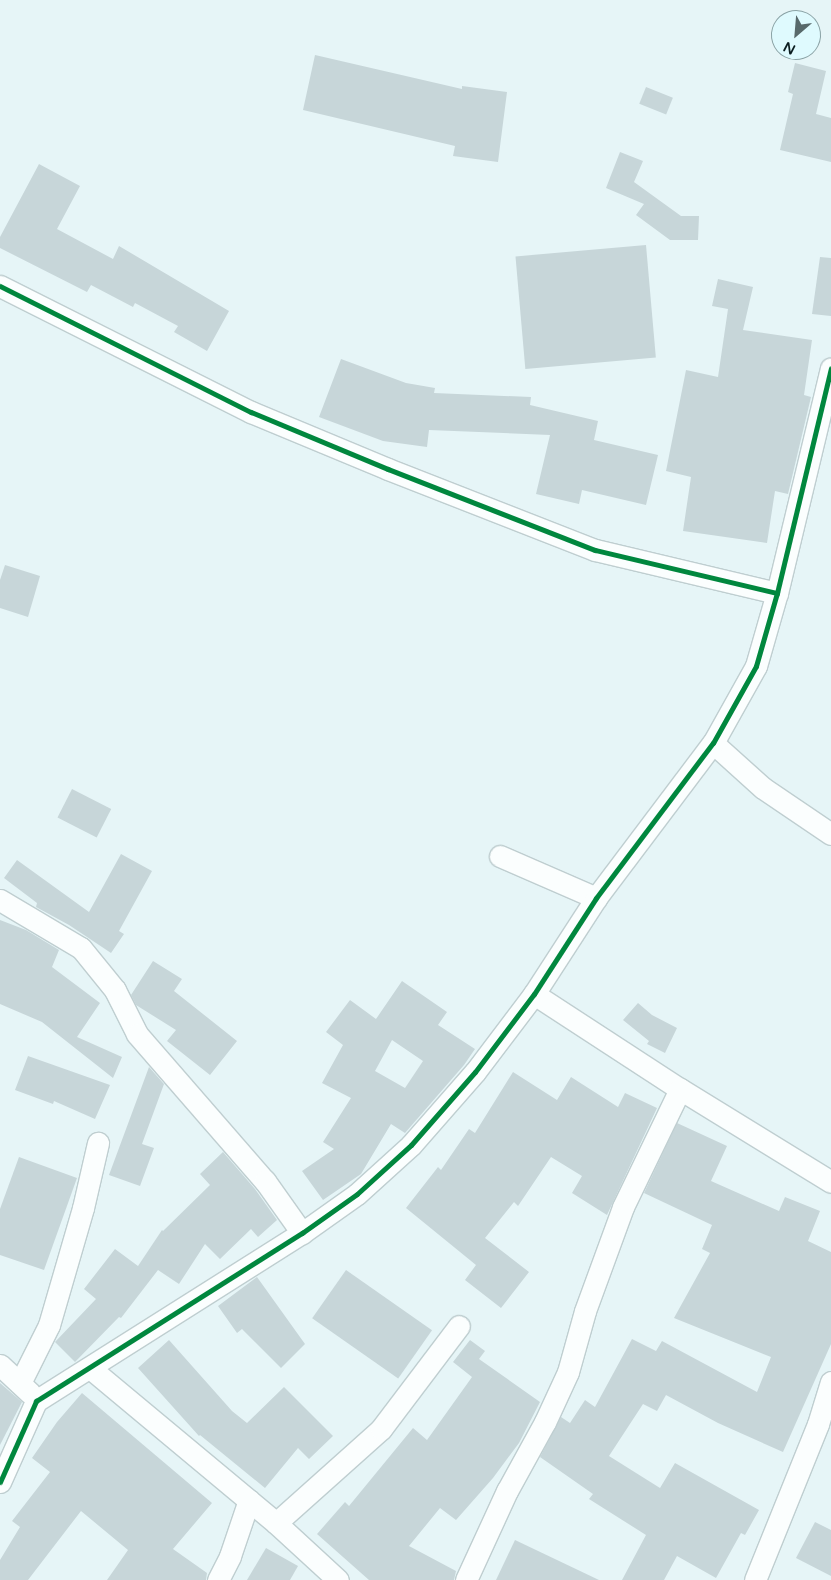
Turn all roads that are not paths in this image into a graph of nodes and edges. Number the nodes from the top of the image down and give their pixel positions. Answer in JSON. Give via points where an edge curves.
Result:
{"nodes":[{"id":1,"x":0,"y":286,"type":"edge"},
{"id":2,"x":831,"y":368,"type":"edge"},
{"id":3,"x":777,"y":593,"type":"junction"},
{"id":4,"x":713,"y":743,"type":"junction"},
{"id":5,"x":831,"y":834,"type":"edge"},
{"id":6,"x":500,"y":856,"type":"dead end"},
{"id":7,"x":596,"y":898,"type":"junction"},
{"id":8,"x":0,"y":900,"type":"edge"},
{"id":9,"x":534,"y":994,"type":"junction"},
{"id":10,"x":680,"y":1090,"type":"junction"},
{"id":11,"x":98,"y":1143,"type":"dead end"},
{"id":12,"x":831,"y":1182,"type":"edge"},
{"id":13,"x":302,"y":1232,"type":"junction"},
{"id":14,"x":459,"y":1326,"type":"dead end"},
{"id":15,"x":0,"y":1365,"type":"edge"},
{"id":16,"x":90,"y":1368,"type":"junction"},
{"id":17,"x":831,"y":1382,"type":"edge"},
{"id":18,"x":20,"y":1383,"type":"junction"},
{"id":19,"x":36,"y":1401,"type":"junction"},
{"id":20,"x":0,"y":1482,"type":"edge"},
{"id":21,"x":249,"y":1500,"type":"junction"},
{"id":22,"x":276,"y":1523,"type":"junction"},
{"id":23,"x":218,"y":1580,"type":"edge"},
{"id":24,"x":338,"y":1580,"type":"edge"},
{"id":25,"x":466,"y":1580,"type":"edge"},
{"id":26,"x":755,"y":1580,"type":"edge"}],
"edges":[{"from":1,"to":3,"type":"street","via":[[251,412],[388,469],[595,550]]},
{"from":2,"to":3,"type":"street"},
{"from":3,"to":4,"type":"street","via":[[756,666]]},
{"from":4,"to":5,"type":"street","via":[[763,788]]},
{"from":4,"to":7,"type":"street"},
{"from":6,"to":7,"type":"street"},
{"from":7,"to":9,"type":"street"},
{"from":8,"to":13,"type":"street","via":[[81,948],[115,990],[137,1034],[265,1181]]},
{"from":9,"to":10,"type":"street"},
{"from":9,"to":13,"type":"street","via":[[475,1072],[411,1144],[357,1194]]},
{"from":10,"to":12,"type":"street"},
{"from":10,"to":25,"type":"street","via":[[623,1207],[585,1311],[568,1372]]},
{"from":11,"to":18,"type":"street","via":[[49,1325]]},
{"from":13,"to":16,"type":"street"},
{"from":14,"to":22,"type":"street","via":[[381,1429]]},
{"from":15,"to":18,"type":"street"},
{"from":16,"to":19,"type":"street"},
{"from":16,"to":21,"type":"street"},
{"from":17,"to":26,"type":"street","via":[[818,1424]]},
{"from":18,"to":19,"type":"street"},
{"from":19,"to":20,"type":"street"},
{"from":21,"to":22,"type":"street"},
{"from":21,"to":23,"type":"street","via":[[230,1556]]},
{"from":22,"to":24,"type":"street"}]}
